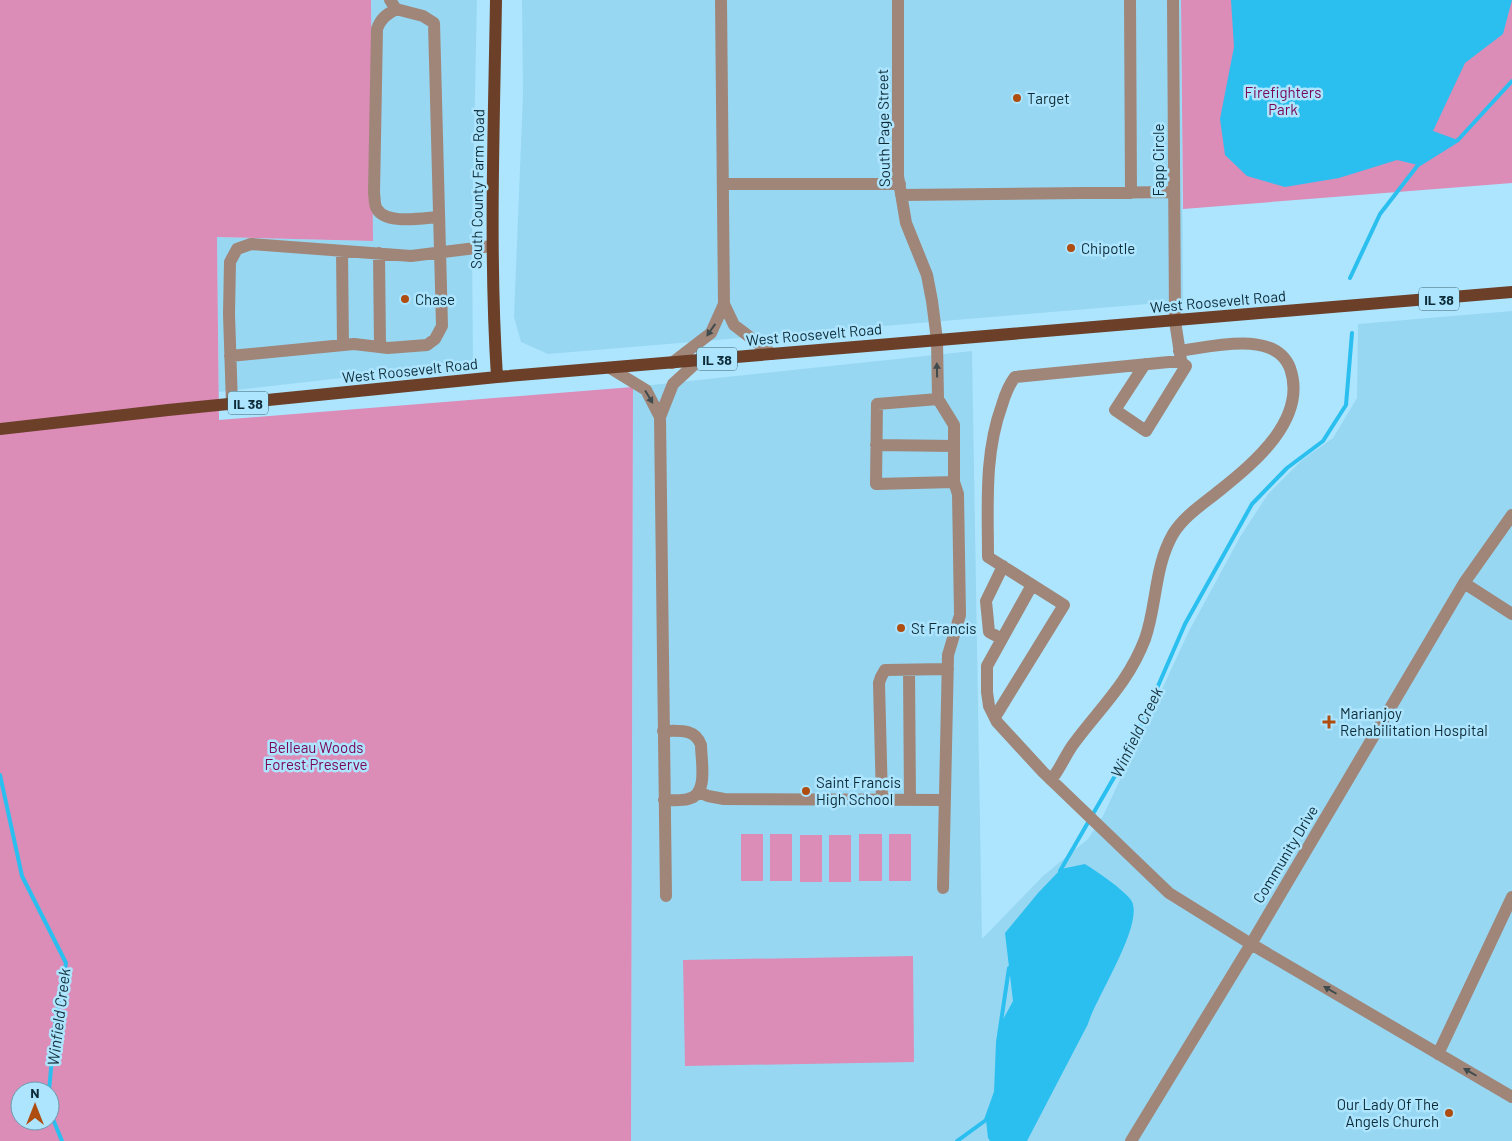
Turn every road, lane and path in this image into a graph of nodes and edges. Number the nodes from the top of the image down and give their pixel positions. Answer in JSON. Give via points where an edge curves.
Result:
{"nodes":[{"id":1,"x":496,"y":0,"type":"edge"},
{"id":2,"x":721,"y":0,"type":"edge"},
{"id":3,"x":898,"y":0,"type":"edge"},
{"id":4,"x":1130,"y":0,"type":"edge"},
{"id":5,"x":1173,"y":0,"type":"edge"},
{"id":6,"x":393,"y":5,"type":"edge"},
{"id":7,"x":723,"y":184,"type":"junction"},
{"id":8,"x":901,"y":190,"type":"junction"},
{"id":9,"x":1174,"y":192,"type":"junction"},
{"id":10,"x":1131,"y":193,"type":"junction"},
{"id":11,"x":439,"y":218,"type":"junction"},
{"id":12,"x":492,"y":246,"type":"junction"},
{"id":13,"x":342,"y":251,"type":"junction"},
{"id":14,"x":379,"y":253,"type":"junction"},
{"id":15,"x":440,"y":253,"type":"junction"},
{"id":16,"x":1512,"y":292,"type":"edge"},
{"id":17,"x":724,"y":304,"type":"junction"},
{"id":18,"x":1175,"y":321,"type":"junction"},
{"id":19,"x":937,"y":340,"type":"junction"},
{"id":20,"x":342,"y":345,"type":"junction"},
{"id":21,"x":380,"y":346,"type":"junction"},
{"id":22,"x":772,"y":354,"type":"junction"},
{"id":23,"x":230,"y":356,"type":"junction"},
{"id":24,"x":1180,"y":357,"type":"junction"},
{"id":25,"x":698,"y":361,"type":"junction"},
{"id":26,"x":672,"y":363,"type":"junction"},
{"id":27,"x":1145,"y":364,"type":"junction"},
{"id":28,"x":610,"y":368,"type":"junction"},
{"id":29,"x":497,"y":377,"type":"junction"},
{"id":30,"x":938,"y":399,"type":"junction"},
{"id":31,"x":232,"y":405,"type":"junction"},
{"id":32,"x":660,"y":417,"type":"junction"},
{"id":33,"x":0,"y":430,"type":"edge"},
{"id":34,"x":876,"y":445,"type":"junction"},
{"id":35,"x":954,"y":446,"type":"junction"},
{"id":36,"x":954,"y":482,"type":"junction"},
{"id":37,"x":1512,"y":515,"type":"edge"},
{"id":38,"x":1003,"y":566,"type":"junction"},
{"id":39,"x":1464,"y":583,"type":"junction"},
{"id":40,"x":1032,"y":585,"type":"junction"},
{"id":41,"x":1512,"y":614,"type":"edge"},
{"id":42,"x":1002,"y":639,"type":"junction"},
{"id":43,"x":948,"y":669,"type":"junction"},
{"id":44,"x":909,"y":670,"type":"junction"},
{"id":45,"x":995,"y":717,"type":"junction"},
{"id":46,"x":663,"y":731,"type":"junction"},
{"id":47,"x":1051,"y":780,"type":"junction"},
{"id":48,"x":699,"y":792,"type":"junction"},
{"id":49,"x":664,"y":800,"type":"junction"},
{"id":50,"x":882,"y":800,"type":"junction"},
{"id":51,"x":910,"y":800,"type":"junction"},
{"id":52,"x":945,"y":800,"type":"junction"},
{"id":53,"x":943,"y":888,"type":"dead end"},
{"id":54,"x":666,"y":896,"type":"dead end"},
{"id":55,"x":1512,"y":897,"type":"edge"},
{"id":56,"x":1251,"y":944,"type":"junction"},
{"id":57,"x":1438,"y":1054,"type":"junction"},
{"id":58,"x":1512,"y":1097,"type":"edge"},
{"id":59,"x":1131,"y":1141,"type":"edge"}],
"edges":[{"from":1,"to":12,"type":"main road","name":"South County Farm Road"},
{"from":2,"to":7,"type":"street"},
{"from":3,"to":8,"type":"street","name":"South Page Street","via":[[898,168]]},
{"from":4,"to":10,"type":"street"},
{"from":5,"to":9,"type":"street","name":"Fapp Circle"},
{"from":6,"to":11,"type":"street","via":[[434,23]]},
{"from":6,"to":11,"type":"street","via":[[377,29],[376,209],[384,218],[395,220]]},
{"from":7,"to":8,"type":"street"},
{"from":7,"to":17,"type":"street"},
{"from":8,"to":10,"type":"street"},
{"from":8,"to":19,"type":"street","name":"South Page Street","via":[[906,223],[927,275]]},
{"from":9,"to":10,"type":"street"},
{"from":9,"to":18,"type":"street","name":"Fapp Circle"},
{"from":11,"to":15,"type":"street"},
{"from":12,"to":15,"type":"street"},
{"from":12,"to":29,"type":"main road","name":"South County Farm Road"},
{"from":13,"to":14,"type":"street"},
{"from":13,"to":20,"type":"street"},
{"from":13,"to":23,"type":"street","via":[[251,244],[237,250],[230,262]]},
{"from":14,"to":15,"type":"street","via":[[411,256]]},
{"from":14,"to":21,"type":"street"},
{"from":15,"to":21,"type":"street","via":[[442,326],[435,339],[427,345]]},
{"from":16,"to":18,"type":"main road","name":"West Roosevelt Road","number":"IL 38"},
{"from":17,"to":22,"type":"street","via":[[734,325]]},
{"from":17,"to":26,"type":"street","one_way":true,"via":[[711,333]]},
{"from":18,"to":19,"type":"main road","name":"West Roosevelt Road","number":"IL 38"},
{"from":18,"to":24,"type":"street","name":"Fapp Circle"},
{"from":19,"to":22,"type":"main road","name":"West Roosevelt Road","number":"IL 38"},
{"from":30,"to":19,"type":"street","name":"South Page Street","one_way":true},
{"from":20,"to":21,"type":"street"},
{"from":20,"to":23,"type":"street"},
{"from":22,"to":25,"type":"main road","name":"West Roosevelt Road","number":"IL 38"},
{"from":23,"to":31,"type":"street"},
{"from":24,"to":27,"type":"street"},
{"from":24,"to":27,"type":"street","via":[[1186,366],[1146,431],[1115,410]]},
{"from":24,"to":47,"type":"street","via":[[1233,343],[1270,347],[1283,358],[1290,370],[1293,388],[1291,408],[1277,434],[1248,467],[1177,528],[1164,554],[1145,638],[1130,671],[1073,744]]},
{"from":25,"to":26,"type":"main road","name":"West Roosevelt Road","number":"IL 38"},
{"from":25,"to":32,"type":"street","via":[[674,384]]},
{"from":26,"to":28,"type":"main road","name":"West Roosevelt Road","number":"IL 38"},
{"from":27,"to":38,"type":"street","via":[[1014,377],[999,413],[987,478],[988,557]]},
{"from":28,"to":29,"type":"main road","name":"West Roosevelt Road","number":"IL 38"},
{"from":28,"to":32,"type":"street","one_way":true,"via":[[646,390]]},
{"from":29,"to":31,"type":"main road","name":"West Roosevelt Road","number":"IL 38"},
{"from":30,"to":34,"type":"street","via":[[877,404]]},
{"from":30,"to":35,"type":"street","via":[[954,425]]},
{"from":31,"to":33,"type":"main road","name":"West Roosevelt Road","number":"IL 38"},
{"from":32,"to":46,"type":"street"},
{"from":34,"to":35,"type":"street"},
{"from":34,"to":36,"type":"street","via":[[876,484]]},
{"from":35,"to":36,"type":"street"},
{"from":36,"to":43,"type":"street","via":[[958,494],[960,615],[948,654]]},
{"from":37,"to":39,"type":"street","name":"Community Drive"},
{"from":38,"to":40,"type":"street"},
{"from":38,"to":42,"type":"street","via":[[986,601],[989,632]]},
{"from":39,"to":41,"type":"street"},
{"from":39,"to":56,"type":"street","name":"Community Drive"},
{"from":40,"to":42,"type":"street"},
{"from":40,"to":45,"type":"street","via":[[1064,605]]},
{"from":42,"to":45,"type":"street","via":[[987,666],[987,692]]},
{"from":43,"to":44,"type":"street"},
{"from":43,"to":52,"type":"street"},
{"from":44,"to":50,"type":"street","via":[[885,670],[880,677]]},
{"from":44,"to":51,"type":"street"},
{"from":45,"to":47,"type":"street"},
{"from":46,"to":48,"type":"street","via":[[691,732],[699,740],[702,781]]},
{"from":46,"to":49,"type":"street"},
{"from":47,"to":56,"type":"street","via":[[1169,893]]},
{"from":48,"to":49,"type":"street","via":[[690,799]]},
{"from":48,"to":50,"type":"street","via":[[724,799]]},
{"from":49,"to":54,"type":"street"},
{"from":50,"to":51,"type":"street"},
{"from":51,"to":52,"type":"street"},
{"from":52,"to":53,"type":"street"},
{"from":55,"to":57,"type":"street"},
{"from":57,"to":56,"type":"street","one_way":true},
{"from":56,"to":59,"type":"street","name":"Community Drive"},
{"from":58,"to":57,"type":"street","one_way":true}]}
